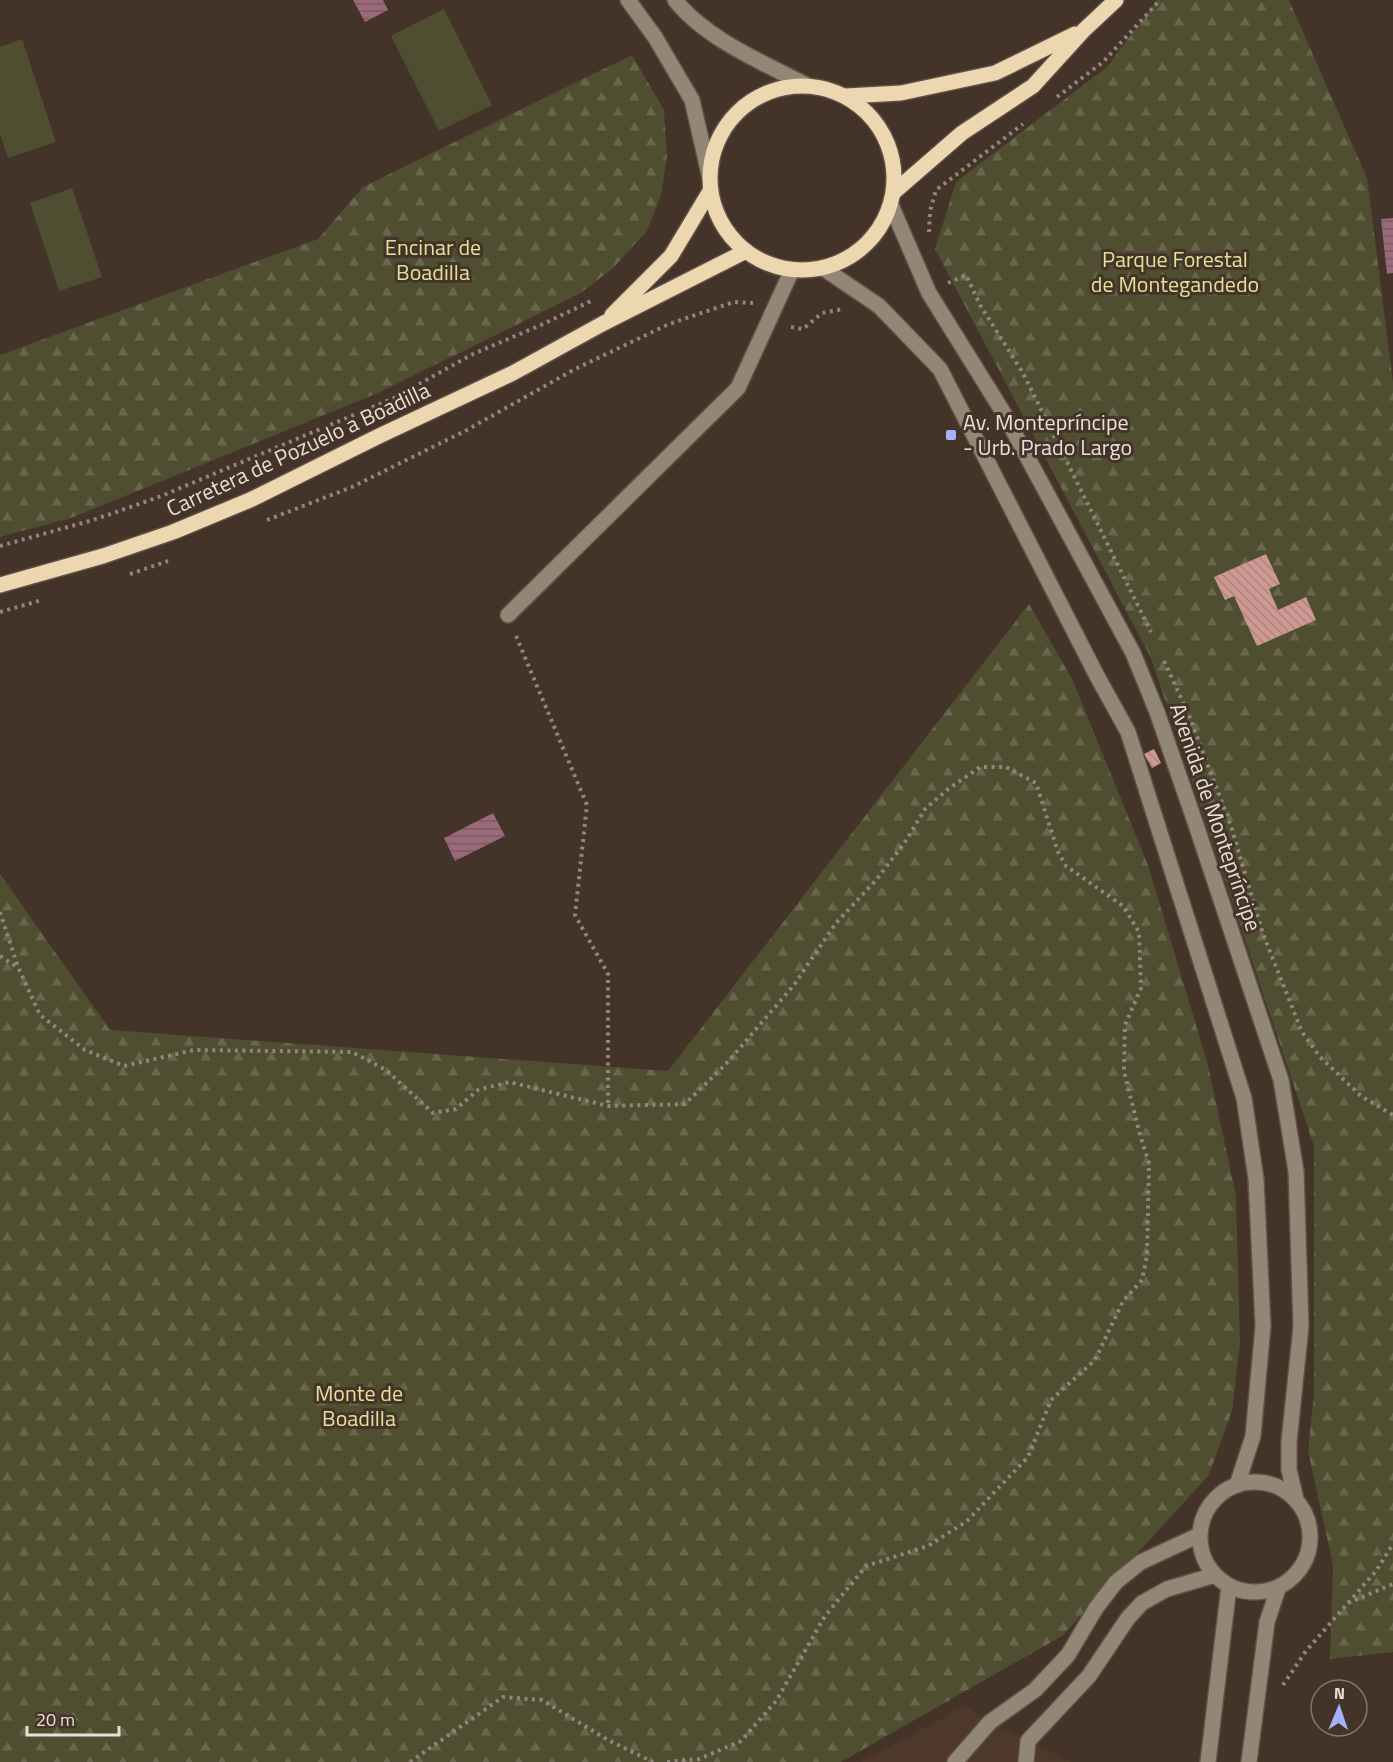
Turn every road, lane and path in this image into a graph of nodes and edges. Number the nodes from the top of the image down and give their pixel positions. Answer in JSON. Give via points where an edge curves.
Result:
{"nodes":[{"id":1,"x":628,"y":0,"type":"edge"},
{"id":2,"x":675,"y":0,"type":"edge"},
{"id":3,"x":1116,"y":0,"type":"edge"},
{"id":4,"x":1160,"y":0,"type":"edge"},
{"id":5,"x":1084,"y":30,"type":"junction"},
{"id":6,"x":806,"y":86,"type":"junction"},
{"id":7,"x":846,"y":96,"type":"junction"},
{"id":8,"x":1049,"y":104,"type":"dead end"},
{"id":9,"x":1031,"y":117,"type":"dead end"},
{"id":10,"x":709,"y":174,"type":"junction"},
{"id":11,"x":710,"y":191,"type":"junction"},
{"id":12,"x":892,"y":199,"type":"junction"},
{"id":13,"x":929,"y":242,"type":"dead end"},
{"id":14,"x":746,"y":251,"type":"junction"},
{"id":15,"x":823,"y":268,"type":"junction"},
{"id":16,"x":792,"y":270,"type":"junction"},
{"id":17,"x":599,"y":294,"type":"dead end"},
{"id":18,"x":851,"y":312,"type":"dead end"},
{"id":19,"x":697,"y":315,"type":"dead end"},
{"id":20,"x":602,"y":324,"type":"junction"},
{"id":21,"x":767,"y":324,"type":"junction"},
{"id":22,"x":0,"y":546,"type":"edge"},
{"id":23,"x":0,"y":585,"type":"edge"},
{"id":24,"x":508,"y":615,"type":"joint"},
{"id":25,"x":0,"y":912,"type":"edge"},
{"id":26,"x":0,"y":956,"type":"edge"},
{"id":27,"x":18,"y":967,"type":"junction"},
{"id":28,"x":608,"y":1106,"type":"junction"},
{"id":29,"x":1236,"y":1485,"type":"junction"},
{"id":30,"x":1296,"y":1499,"type":"junction"},
{"id":31,"x":1199,"y":1536,"type":"junction"},
{"id":32,"x":1393,"y":1544,"type":"edge"},
{"id":33,"x":1215,"y":1575,"type":"junction"},
{"id":34,"x":1393,"y":1584,"type":"edge"},
{"id":35,"x":1229,"y":1586,"type":"junction"},
{"id":36,"x":1278,"y":1589,"type":"junction"},
{"id":37,"x":1348,"y":1603,"type":"junction"},
{"id":38,"x":1282,"y":1687,"type":"dead end"},
{"id":39,"x":410,"y":1762,"type":"edge"},
{"id":40,"x":652,"y":1762,"type":"edge"},
{"id":41,"x":667,"y":1762,"type":"edge"},
{"id":42,"x":954,"y":1762,"type":"edge"},
{"id":43,"x":1026,"y":1762,"type":"edge"},
{"id":44,"x":1208,"y":1762,"type":"edge"},
{"id":45,"x":1249,"y":1762,"type":"edge"}],
"edges":[{"from":1,"to":10,"type":"street","via":[[692,100]]},
{"from":2,"to":6,"type":"street","via":[[688,16],[742,52]]},
{"from":3,"to":5,"type":"main road"},
{"from":4,"to":8,"type":"path","via":[[1103,62]]},
{"from":5,"to":7,"type":"main road","via":[[995,73],[900,93]]},
{"from":5,"to":12,"type":"main road","via":[[1034,86],[962,133]]},
{"from":6,"to":7,"type":"main road"},
{"from":6,"to":10,"type":"main road","via":[[770,91],[739,110],[718,139]]},
{"from":7,"to":12,"type":"main road","via":[[875,120],[892,154]]},
{"from":9,"to":13,"type":"path","via":[[936,190],[930,210]]},
{"from":10,"to":11,"type":"main road"},
{"from":11,"to":14,"type":"main road","via":[[722,225]]},
{"from":11,"to":20,"type":"main road","name":"Carretera de Pozuelo a Boadilla","via":[[671,256]]},
{"from":12,"to":15,"type":"main road","via":[[865,246]]},
{"from":12,"to":30,"type":"street","name":"Avenida de Montepríncipe","via":[[929,294],[1003,412],[1133,652],[1192,811],[1281,1080],[1296,1171],[1301,1326],[1289,1470]]},
{"from":14,"to":16,"type":"main road","via":[[768,264]]},
{"from":14,"to":20,"type":"main road","name":"Carretera de Pozuelo a Boadilla"},
{"from":15,"to":16,"type":"main road"},
{"from":15,"to":29,"type":"street","via":[[879,306],[940,369],[1128,732],[1244,1098],[1256,1179],[1263,1326],[1253,1436]]},
{"from":16,"to":21,"type":"street"},
{"from":17,"to":22,"type":"path","via":[[590,302],[473,354],[394,398],[159,497]]},
{"from":18,"to":21,"type":"path","via":[[841,309],[822,313],[804,329]]},
{"from":19,"to":21,"type":"path","via":[[734,302],[753,303],[759,321]]},
{"from":20,"to":23,"type":"main road","name":"Carretera de Pozuelo a Boadilla","via":[[513,373],[250,501],[103,556]]},
{"from":21,"to":24,"type":"street","via":[[738,388]]},
{"from":24,"to":28,"type":"path","via":[[587,805],[575,915],[608,974]]},
{"from":25,"to":27,"type":"path"},
{"from":26,"to":27,"type":"path"},
{"from":27,"to":28,"type":"path","via":[[40,1015],[85,1050],[124,1066],[194,1050],[352,1052],[386,1070],[433,1113],[456,1109],[478,1090],[509,1082]]},
{"from":28,"to":41,"type":"path","via":[[685,1104],[726,1064],[794,984],[837,923],[906,842],[925,809],[981,767],[1006,767],[1036,783],[1066,866],[1123,906],[1139,932],[1141,988],[1125,1025],[1124,1071],[1149,1163],[1147,1256],[1142,1280],[1124,1301],[1095,1360],[1051,1400],[1028,1457],[967,1521],[928,1546],[866,1566],[825,1616],[776,1701],[741,1740],[699,1760]]},
{"from":29,"to":30,"type":"street","via":[[1269,1483]]},
{"from":29,"to":31,"type":"street","via":[[1217,1496],[1204,1514]]},
{"from":30,"to":36,"type":"street","via":[[1311,1531],[1310,1549],[1293,1579]]},
{"from":31,"to":33,"type":"street","via":[[1206,1564]]},
{"from":31,"to":42,"type":"street","via":[[1141,1563],[1116,1582],[1068,1655],[1035,1690],[990,1722]]},
{"from":32,"to":37,"type":"path"},
{"from":33,"to":35,"type":"street"},
{"from":33,"to":43,"type":"street","via":[[1167,1589],[1142,1603],[1089,1676],[1028,1741]]},
{"from":34,"to":37,"type":"path"},
{"from":35,"to":36,"type":"street","via":[[1244,1592]]},
{"from":35,"to":44,"type":"street"},
{"from":36,"to":45,"type":"street","via":[[1267,1622]]},
{"from":37,"to":38,"type":"path","via":[[1306,1651]]},
{"from":39,"to":40,"type":"path","via":[[503,1697],[542,1700]]}]}
